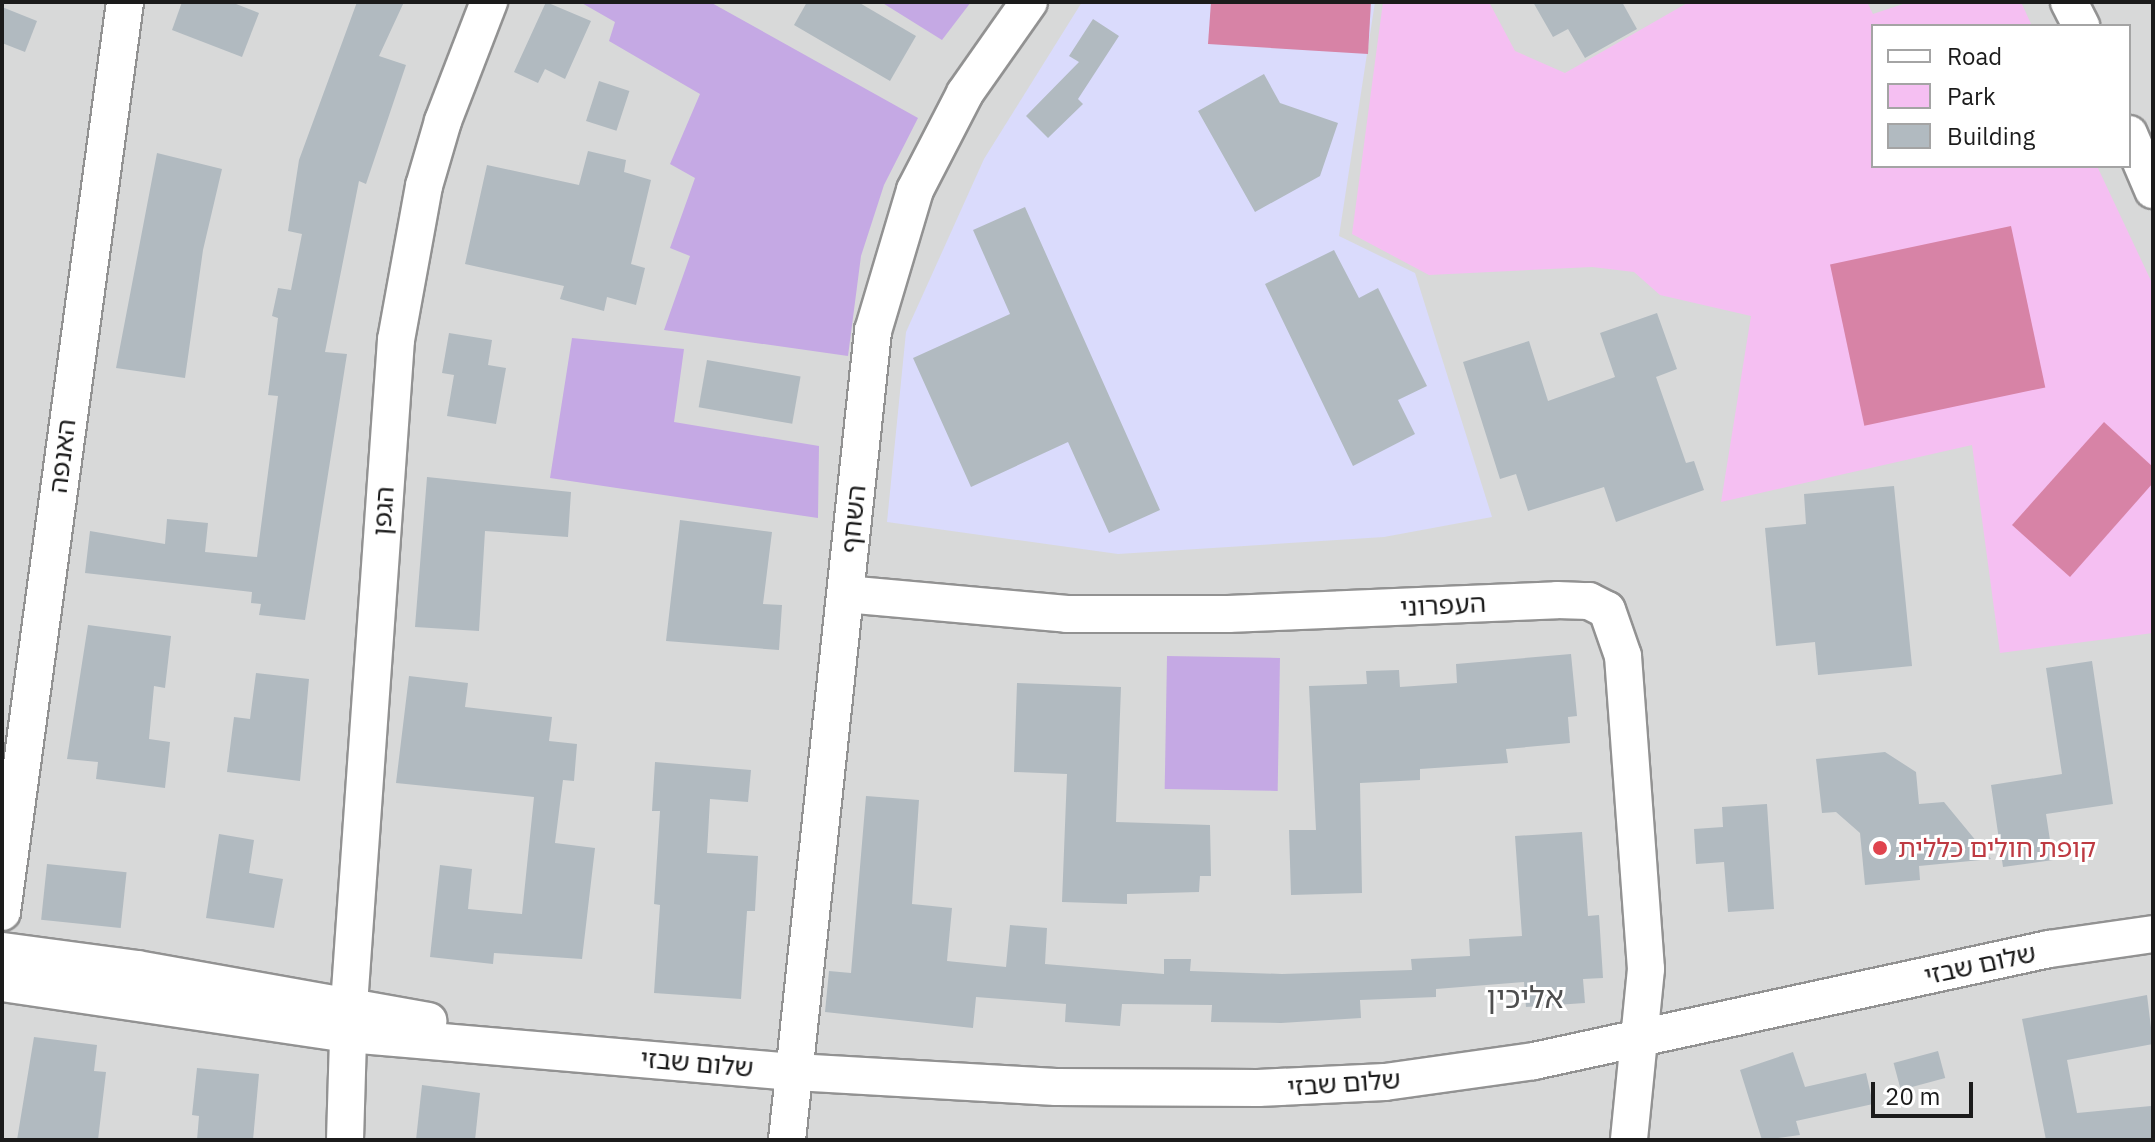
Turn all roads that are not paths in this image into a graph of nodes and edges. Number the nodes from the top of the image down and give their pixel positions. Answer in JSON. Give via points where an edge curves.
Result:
{"nodes":[{"id":1,"x":125,"y":2,"type":"edge"},
{"id":2,"x":489,"y":2,"type":"edge"},
{"id":3,"x":1029,"y":2,"type":"edge"},
{"id":4,"x":2069,"y":2,"type":"edge"},
{"id":5,"x":2080,"y":24,"type":"edge"},
{"id":6,"x":2131,"y":139,"type":"edge"},
{"id":7,"x":2153,"y":190,"type":"edge"},
{"id":8,"x":845,"y":594,"type":"junction"},
{"id":9,"x":2,"y":912,"type":"edge"},
{"id":10,"x":2144,"y":932,"type":"edge"},
{"id":11,"x":2,"y":951,"type":"edge"},
{"id":12,"x":2,"y":983,"type":"edge"},
{"id":13,"x":349,"y":1019,"type":"junction"},
{"id":14,"x":1641,"y":1038,"type":"junction"},
{"id":15,"x":795,"y":1072,"type":"junction"},
{"id":16,"x":345,"y":1140,"type":"edge"},
{"id":17,"x":787,"y":1140,"type":"edge"},
{"id":18,"x":1629,"y":1140,"type":"edge"}],
"edges":[{"from":1,"to":9,"type":"street","name":"האנפה"},
{"from":2,"to":13,"type":"street","name":"הגפן","via":[[428,173],[396,340]]},
{"from":3,"to":8,"type":"street","name":"השחף","via":[[965,93],[915,190],[891,256],[873,331]]},
{"from":4,"to":5,"type":"street"},
{"from":6,"to":7,"type":"street"},
{"from":8,"to":14,"type":"street","name":"העפרוני","via":[[1083,614],[1228,614],[1557,600],[1589,601],[1607,610],[1623,656],[1642,883],[1646,969]]},
{"from":8,"to":15,"type":"street","name":"השחף"},
{"from":10,"to":14,"type":"street","name":"שלום שבזי"},
{"from":11,"to":13,"type":"street","name":"שלום שבזי"},
{"from":12,"to":13,"type":"street","name":"שלום שבזי"},
{"from":13,"to":15,"type":"street","name":"שלום שבזי","via":[[547,1049]]},
{"from":13,"to":16,"type":"street","name":"הגפן"},
{"from":14,"to":15,"type":"street","name":"שלום שבזי","via":[[1457,1073],[1288,1087],[1056,1087]]},
{"from":14,"to":18,"type":"street"},
{"from":15,"to":17,"type":"street","name":"השחף"}]}
